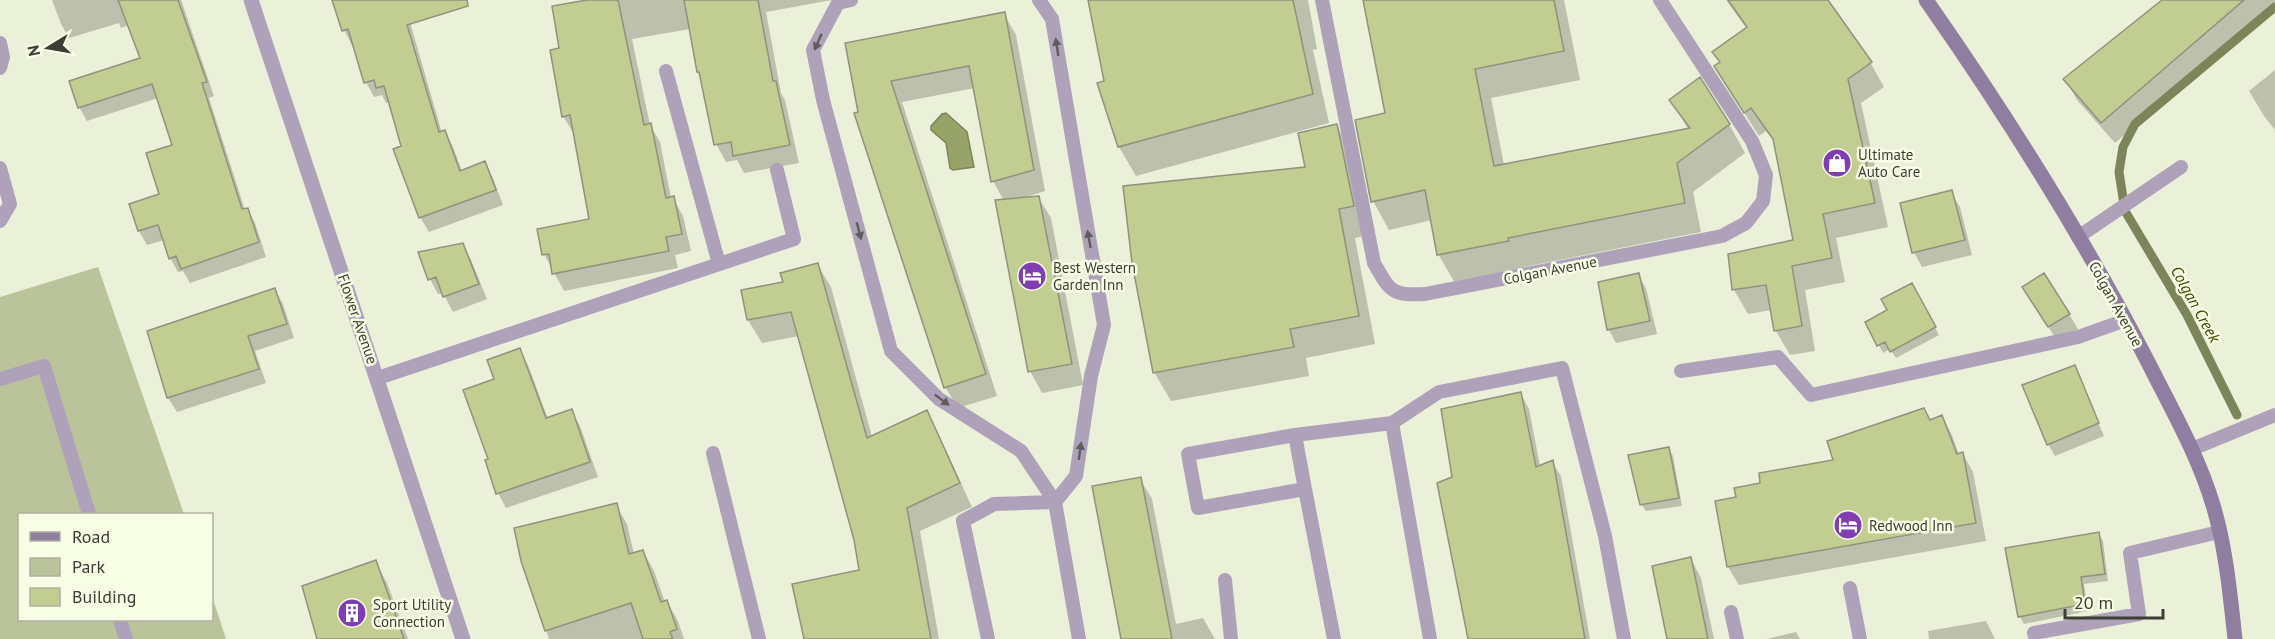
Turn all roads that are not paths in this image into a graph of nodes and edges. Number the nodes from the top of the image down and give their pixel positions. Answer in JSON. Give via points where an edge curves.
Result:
{"nodes":[{"id":1,"x":251,"y":0,"type":"edge"},
{"id":2,"x":851,"y":0,"type":"edge"},
{"id":3,"x":1039,"y":0,"type":"edge"},
{"id":4,"x":1322,"y":0,"type":"edge"},
{"id":5,"x":1660,"y":0,"type":"edge"},
{"id":6,"x":1926,"y":0,"type":"edge"},
{"id":7,"x":0,"y":43,"type":"edge"},
{"id":8,"x":0,"y":68,"type":"edge"},
{"id":9,"x":666,"y":71,"type":"dead end"},
{"id":10,"x":2181,"y":167,"type":"dead end"},
{"id":11,"x":0,"y":168,"type":"edge"},
{"id":12,"x":777,"y":170,"type":"dead end"},
{"id":13,"x":0,"y":221,"type":"edge"},
{"id":14,"x":2078,"y":237,"type":"junction"},
{"id":15,"x":719,"y":264,"type":"junction"},
{"id":16,"x":2126,"y":320,"type":"junction"},
{"id":17,"x":1681,"y":371,"type":"dead end"},
{"id":18,"x":378,"y":378,"type":"junction"},
{"id":19,"x":0,"y":379,"type":"edge"},
{"id":20,"x":2275,"y":415,"type":"edge"},
{"id":21,"x":1392,"y":423,"type":"junction"},
{"id":22,"x":1295,"y":435,"type":"junction"},
{"id":23,"x":2192,"y":449,"type":"junction"},
{"id":24,"x":712,"y":453,"type":"dead end"},
{"id":25,"x":1305,"y":489,"type":"junction"},
{"id":26,"x":1055,"y":502,"type":"junction"},
{"id":27,"x":89,"y":513,"type":"edge"},
{"id":28,"x":2219,"y":532,"type":"junction"},
{"id":29,"x":1225,"y":580,"type":"dead end"},
{"id":30,"x":1851,"y":588,"type":"dead end"},
{"id":31,"x":1731,"y":612,"type":"dead end"},
{"id":32,"x":120,"y":621,"type":"edge"},
{"id":33,"x":126,"y":639,"type":"edge"},
{"id":34,"x":463,"y":639,"type":"edge"},
{"id":35,"x":759,"y":639,"type":"edge"},
{"id":36,"x":988,"y":639,"type":"edge"},
{"id":37,"x":1078,"y":639,"type":"edge"},
{"id":38,"x":1231,"y":639,"type":"edge"},
{"id":39,"x":1334,"y":639,"type":"edge"},
{"id":40,"x":1430,"y":639,"type":"edge"},
{"id":41,"x":1624,"y":639,"type":"edge"},
{"id":42,"x":1737,"y":639,"type":"edge"},
{"id":43,"x":1860,"y":639,"type":"edge"},
{"id":44,"x":2036,"y":639,"type":"edge"},
{"id":45,"x":2235,"y":639,"type":"edge"}],
"edges":[{"from":1,"to":18,"type":"street","name":"Flower Avenue"},
{"from":2,"to":26,"type":"lane","one_way":true,"via":[[838,3],[813,50],[891,351],[939,399],[1021,451]]},
{"from":26,"to":3,"type":"lane","one_way":true,"via":[[1076,476],[1091,376],[1104,325],[1052,19]]},
{"from":4,"to":5,"type":"lane","name":"Colgan Avenue","via":[[1374,263],[1389,288],[1404,295],[1437,292],[1722,236],[1746,223],[1763,201],[1766,176],[1752,141]]},
{"from":6,"to":14,"type":"main road","name":"Colgan Avenue","via":[[1974,69]]},
{"from":7,"to":8,"type":"lane"},
{"from":9,"to":15,"type":"lane"},
{"from":10,"to":14,"type":"lane"},
{"from":11,"to":13,"type":"lane","via":[[10,204]]},
{"from":12,"to":15,"type":"lane","via":[[794,239]]},
{"from":14,"to":16,"type":"main road","name":"Colgan Avenue"},
{"from":15,"to":18,"type":"lane"},
{"from":16,"to":17,"type":"lane","via":[[2078,337],[1811,395],[1778,357]]},
{"from":16,"to":23,"type":"main road","name":"Colgan Avenue"},
{"from":18,"to":34,"type":"street","name":"Flower Avenue"},
{"from":19,"to":27,"type":"lane","via":[[44,366]]},
{"from":20,"to":23,"type":"lane"},
{"from":21,"to":22,"type":"lane"},
{"from":21,"to":40,"type":"lane"},
{"from":21,"to":41,"type":"lane","via":[[1439,392],[1562,368],[1605,536]]},
{"from":22,"to":25,"type":"lane"},
{"from":22,"to":25,"type":"lane","via":[[1188,454],[1198,508]]},
{"from":23,"to":28,"type":"main road","name":"Colgan Avenue"},
{"from":24,"to":35,"type":"lane"},
{"from":25,"to":39,"type":"lane"},
{"from":26,"to":36,"type":"lane","via":[[994,504],[963,521]]},
{"from":26,"to":37,"type":"lane"},
{"from":28,"to":44,"type":"lane","via":[[2130,553],[2139,614],[2034,633]]},
{"from":28,"to":45,"type":"main road","name":"Colgan Avenue"},
{"from":29,"to":38,"type":"lane"},
{"from":30,"to":43,"type":"lane"},
{"from":31,"to":42,"type":"lane"},
{"from":32,"to":33,"type":"lane"}]}
